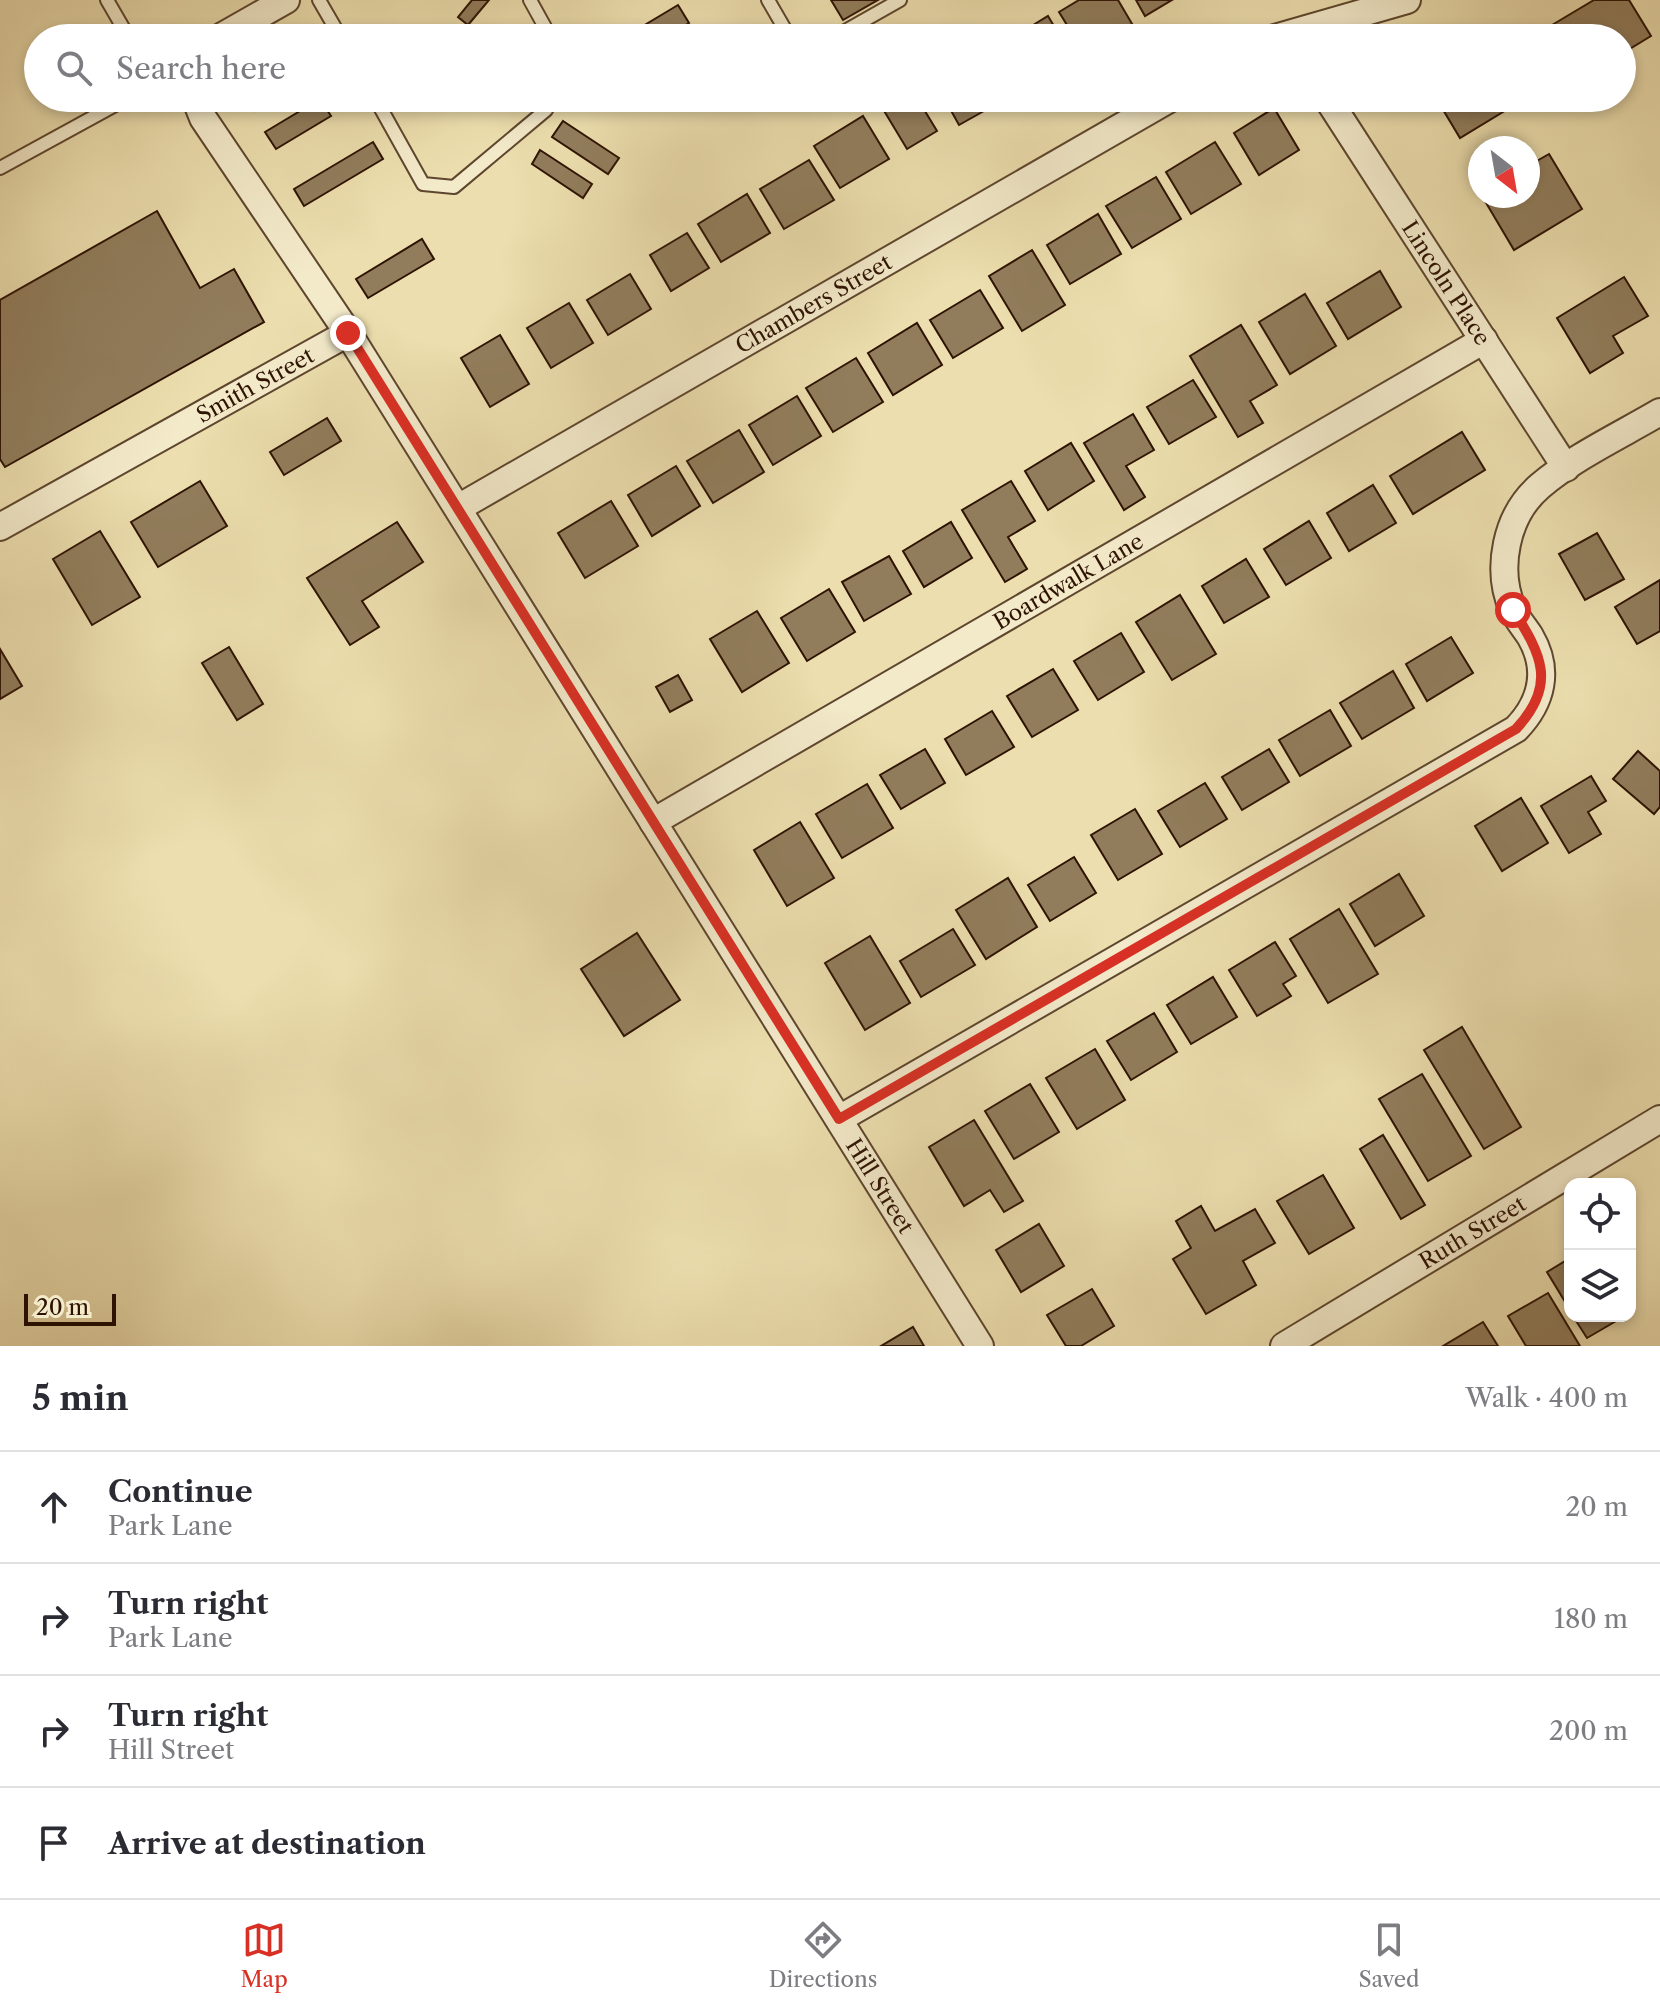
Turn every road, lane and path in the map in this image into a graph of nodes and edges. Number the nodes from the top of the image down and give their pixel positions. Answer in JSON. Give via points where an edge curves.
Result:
{"nodes":[{"id":1,"x":107,"y":0,"type":"edge"},
{"id":2,"x":286,"y":0,"type":"edge"},
{"id":3,"x":319,"y":0,"type":"edge"},
{"id":4,"x":530,"y":0,"type":"edge"},
{"id":5,"x":768,"y":0,"type":"edge"},
{"id":6,"x":900,"y":0,"type":"edge"},
{"id":7,"x":1407,"y":0,"type":"edge"},
{"id":8,"x":121,"y":24,"type":"edge"},
{"id":9,"x":244,"y":24,"type":"edge"},
{"id":10,"x":333,"y":24,"type":"edge"},
{"id":11,"x":543,"y":24,"type":"edge"},
{"id":12,"x":782,"y":24,"type":"edge"},
{"id":13,"x":858,"y":24,"type":"edge"},
{"id":14,"x":1324,"y":24,"type":"edge"},
{"id":15,"x":102,"y":112,"type":"edge"},
{"id":16,"x":201,"y":112,"type":"edge"},
{"id":17,"x":383,"y":112,"type":"edge"},
{"id":18,"x":544,"y":112,"type":"edge"},
{"id":19,"x":1147,"y":112,"type":"edge"},
{"id":20,"x":1336,"y":112,"type":"edge"},
{"id":21,"x":0,"y":168,"type":"edge"},
{"id":22,"x":348,"y":333,"type":"junction"},
{"id":23,"x":1484,"y":340,"type":"junction"},
{"id":24,"x":1660,"y":412,"type":"edge"},
{"id":25,"x":1566,"y":468,"type":"junction"},
{"id":26,"x":458,"y":508,"type":"junction"},
{"id":27,"x":0,"y":527,"type":"edge"},
{"id":28,"x":653,"y":822,"type":"junction"},
{"id":29,"x":839,"y":1119,"type":"junction"},
{"id":30,"x":1660,"y":1119,"type":"edge"},
{"id":31,"x":980,"y":1346,"type":"edge"},
{"id":32,"x":1284,"y":1346,"type":"edge"}],
"edges":[{"from":1,"to":8,"type":"lane"},
{"from":2,"to":9,"type":"street"},
{"from":3,"to":10,"type":"lane"},
{"from":4,"to":11,"type":"lane"},
{"from":5,"to":12,"type":"lane"},
{"from":6,"to":13,"type":"lane"},
{"from":7,"to":14,"type":"street"},
{"from":15,"to":21,"type":"lane"},
{"from":16,"to":22,"type":"street"},
{"from":17,"to":18,"type":"lane","via":[[423,184],[454,187]]},
{"from":19,"to":26,"type":"street","name":"Chambers Street"},
{"from":20,"to":23,"type":"street","name":"Lincoln Place"},
{"from":22,"to":26,"type":"street","name":"Hill Street"},
{"from":22,"to":27,"type":"street","name":"Smith Street"},
{"from":23,"to":25,"type":"street","name":"Lincoln Place"},
{"from":23,"to":28,"type":"street","name":"Boardwalk Lane"},
{"from":24,"to":25,"type":"street"},
{"from":25,"to":29,"type":"street","via":[[1524,504],[1506,544],[1507,589],[1540,656],[1542,676],[1539,697],[1516,729]]},
{"from":26,"to":28,"type":"street","name":"Hill Street"},
{"from":28,"to":29,"type":"street","name":"Hill Street"},
{"from":29,"to":31,"type":"street","name":"Hill Street"},
{"from":30,"to":32,"type":"street","name":"Ruth Street"}]}
